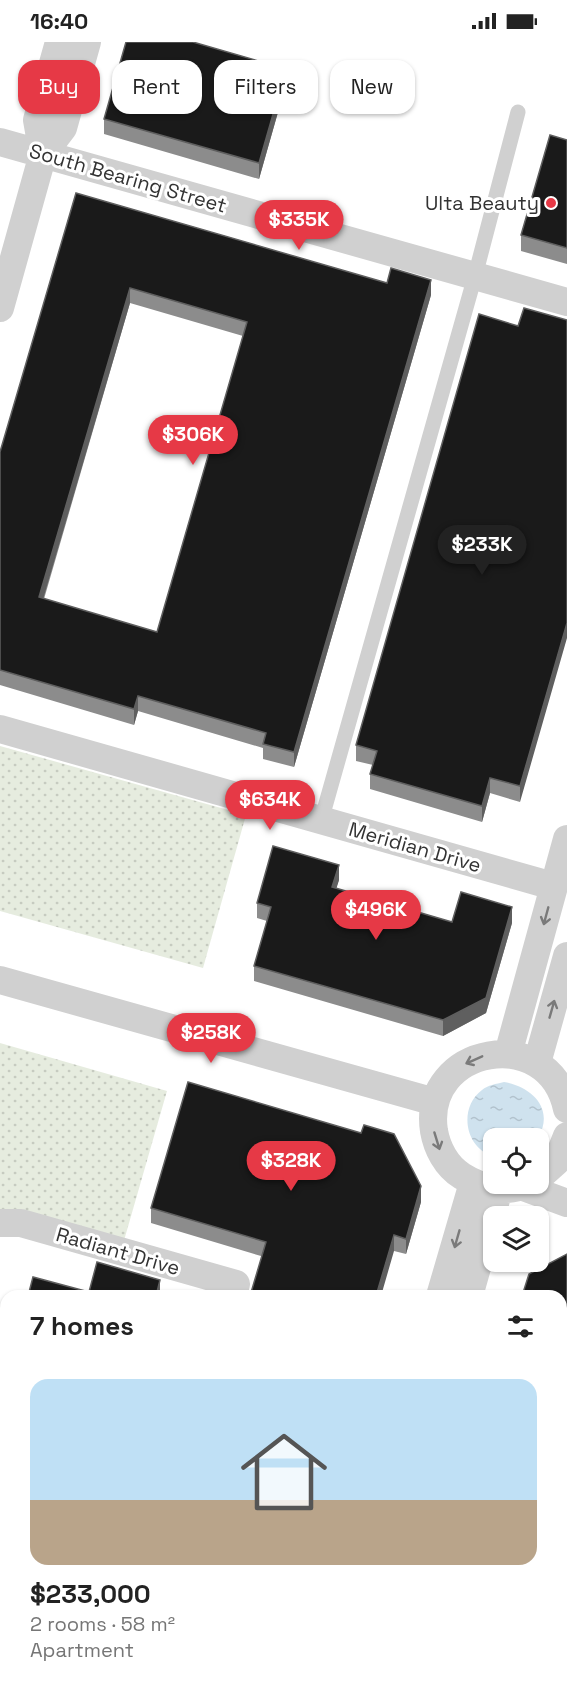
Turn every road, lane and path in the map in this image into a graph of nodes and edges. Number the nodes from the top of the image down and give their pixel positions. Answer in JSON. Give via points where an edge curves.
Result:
{"nodes":[{"id":1,"x":59,"y":42,"type":"edge"},
{"id":2,"x":87,"y":42,"type":"edge"},
{"id":3,"x":518,"y":112,"type":"dead end"},
{"id":4,"x":0,"y":142,"type":"edge"},
{"id":5,"x":43,"y":154,"type":"junction"},
{"id":6,"x":475,"y":276,"type":"junction"},
{"id":7,"x":567,"y":302,"type":"edge"},
{"id":8,"x":0,"y":308,"type":"edge"},
{"id":9,"x":0,"y":729,"type":"edge"},
{"id":10,"x":321,"y":821,"type":"junction"},
{"id":11,"x":567,"y":839,"type":"edge"},
{"id":12,"x":554,"y":886,"type":"junction"},
{"id":13,"x":567,"y":956,"type":"edge"},
{"id":14,"x":0,"y":980,"type":"edge"},
{"id":15,"x":508,"y":1054,"type":"junction"},
{"id":16,"x":552,"y":1074,"type":"edge"},
{"id":17,"x":435,"y":1102,"type":"junction"},
{"id":18,"x":567,"y":1108,"type":"edge"},
{"id":19,"x":567,"y":1136,"type":"edge"},
{"id":20,"x":549,"y":1165,"type":"edge"},
{"id":21,"x":483,"y":1178,"type":"edge"},
{"id":22,"x":506,"y":1194,"type":"edge"},
{"id":23,"x":508,"y":1194,"type":"edge"},
{"id":24,"x":541,"y":1194,"type":"edge"},
{"id":25,"x":567,"y":1203,"type":"edge"},
{"id":26,"x":0,"y":1223,"type":"edge"},
{"id":27,"x":234,"y":1290,"type":"edge"},
{"id":28,"x":444,"y":1290,"type":"edge"},
{"id":29,"x":471,"y":1290,"type":"edge"}],
"edges":[{"from":1,"to":5,"type":"street","via":[[37,120]]},
{"from":2,"to":5,"type":"street","via":[[63,128]]},
{"from":3,"to":6,"type":"lane"},
{"from":4,"to":5,"type":"street","name":"South Bearing Street"},
{"from":5,"to":6,"type":"street","name":"South Bearing Street"},
{"from":5,"to":8,"type":"street"},
{"from":6,"to":7,"type":"street","name":"South Bearing Street"},
{"from":6,"to":10,"type":"lane"},
{"from":9,"to":10,"type":"street","name":"Meridian Drive"},
{"from":10,"to":12,"type":"street","name":"Meridian Drive"},
{"from":11,"to":12,"type":"street"},
{"from":12,"to":15,"type":"street","one_way":true},
{"from":16,"to":13,"type":"street","one_way":true},
{"from":14,"to":17,"type":"street"},
{"from":15,"to":16,"type":"street","via":[[523,1057]]},
{"from":15,"to":17,"type":"street","one_way":true,"via":[[489,1054],[463,1065],[443,1085]]},
{"from":16,"to":18,"type":"street"},
{"from":17,"to":21,"type":"street","one_way":true,"via":[[436,1141],[444,1158],[457,1173]]},
{"from":19,"to":20,"type":"street","via":[[557,1161]]},
{"from":22,"to":28,"type":"street","one_way":true},
{"from":23,"to":29,"type":"street"},
{"from":24,"to":25,"type":"street"},
{"from":26,"to":27,"type":"street","name":"Radiant Drive","via":[[21,1223]]}]}
